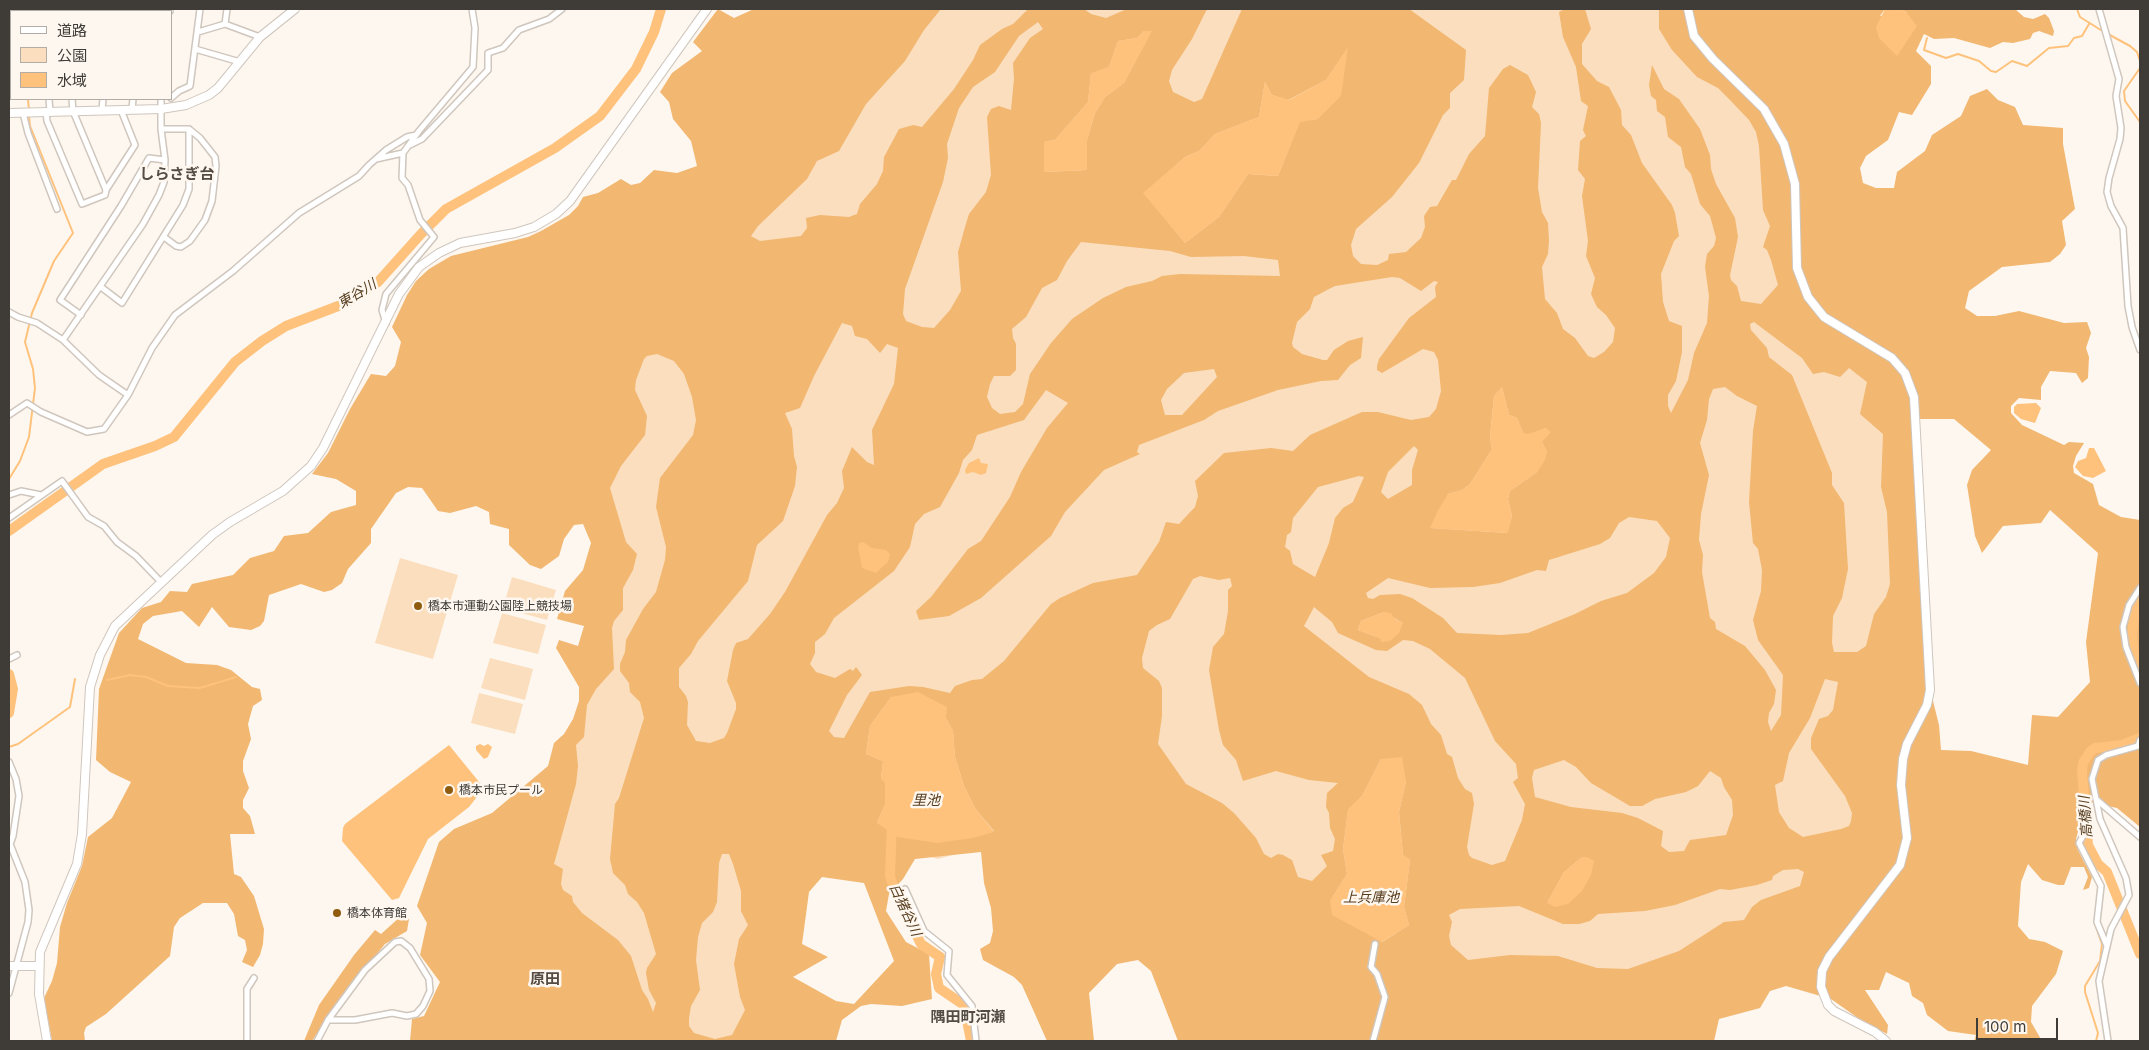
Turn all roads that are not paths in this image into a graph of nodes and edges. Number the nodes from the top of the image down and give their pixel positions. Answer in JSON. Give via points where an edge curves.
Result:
{"nodes":[{"id":1,"x":200,"y":9,"type":"edge"},
{"id":2,"x":227,"y":9,"type":"edge"},
{"id":3,"x":472,"y":9,"type":"edge"},
{"id":4,"x":562,"y":9,"type":"edge"},
{"id":5,"x":707,"y":9,"type":"edge"},
{"id":6,"x":1688,"y":9,"type":"edge"},
{"id":7,"x":2099,"y":9,"type":"edge"},
{"id":8,"x":290,"y":10,"type":"edge"},
{"id":9,"x":225,"y":24,"type":"junction"},
{"id":10,"x":198,"y":32,"type":"junction"},
{"id":11,"x":260,"y":37,"type":"junction"},
{"id":12,"x":194,"y":49,"type":"junction"},
{"id":13,"x":240,"y":62,"type":"junction"},
{"id":14,"x":172,"y":97,"type":"edge"},
{"id":15,"x":49,"y":100,"type":"edge"},
{"id":16,"x":72,"y":100,"type":"edge"},
{"id":17,"x":103,"y":100,"type":"edge"},
{"id":18,"x":133,"y":100,"type":"edge"},
{"id":19,"x":161,"y":100,"type":"edge"},
{"id":20,"x":169,"y":100,"type":"edge"},
{"id":21,"x":132,"y":109,"type":"junction"},
{"id":22,"x":160,"y":109,"type":"junction"},
{"id":23,"x":102,"y":110,"type":"junction"},
{"id":24,"x":121,"y":110,"type":"junction"},
{"id":25,"x":73,"y":111,"type":"junction"},
{"id":26,"x":48,"y":112,"type":"junction"},
{"id":27,"x":9,"y":113,"type":"edge"},
{"id":28,"x":24,"y":113,"type":"junction"},
{"id":29,"x":161,"y":129,"type":"junction"},
{"id":30,"x":189,"y":129,"type":"junction"},
{"id":31,"x":416,"y":135,"type":"junction"},
{"id":32,"x":409,"y":145,"type":"junction"},
{"id":33,"x":403,"y":153,"type":"junction"},
{"id":34,"x":376,"y":159,"type":"junction"},
{"id":35,"x":165,"y":160,"type":"junction"},
{"id":36,"x":106,"y":190,"type":"junction"},
{"id":37,"x":57,"y":210,"type":"dead end"},
{"id":38,"x":164,"y":237,"type":"junction"},
{"id":39,"x":101,"y":287,"type":"junction"},
{"id":40,"x":9,"y":312,"type":"edge"},
{"id":41,"x":81,"y":315,"type":"junction"},
{"id":42,"x":386,"y":323,"type":"junction"},
{"id":43,"x":63,"y":340,"type":"junction"},
{"id":44,"x":2140,"y":350,"type":"edge"},
{"id":45,"x":128,"y":395,"type":"junction"},
{"id":46,"x":9,"y":415,"type":"edge"},
{"id":47,"x":41,"y":494,"type":"junction"},
{"id":48,"x":9,"y":495,"type":"edge"},
{"id":49,"x":9,"y":518,"type":"edge"},
{"id":50,"x":161,"y":582,"type":"junction"},
{"id":51,"x":2140,"y":588,"type":"edge"},
{"id":52,"x":17,"y":655,"type":"dead end"},
{"id":53,"x":9,"y":659,"type":"edge"},
{"id":54,"x":2140,"y":683,"type":"edge"},
{"id":55,"x":2139,"y":743,"type":"edge"},
{"id":56,"x":9,"y":762,"type":"edge"},
{"id":57,"x":2096,"y":800,"type":"junction"},
{"id":58,"x":2083,"y":836,"type":"dead end"},
{"id":59,"x":2140,"y":838,"type":"edge"},
{"id":60,"x":905,"y":889,"type":"dead end"},
{"id":61,"x":1376,"y":944,"type":"dead end"},
{"id":62,"x":2107,"y":947,"type":"junction"},
{"id":63,"x":12,"y":966,"type":"edge"},
{"id":64,"x":38,"y":966,"type":"junction"},
{"id":65,"x":254,"y":978,"type":"dead end"},
{"id":66,"x":9,"y":993,"type":"edge"},
{"id":67,"x":328,"y":1020,"type":"junction"},
{"id":68,"x":47,"y":1041,"type":"edge"},
{"id":69,"x":247,"y":1041,"type":"edge"},
{"id":70,"x":317,"y":1041,"type":"edge"},
{"id":71,"x":975,"y":1041,"type":"edge"},
{"id":72,"x":1373,"y":1041,"type":"edge"},
{"id":73,"x":1886,"y":1041,"type":"edge"},
{"id":74,"x":2108,"y":1041,"type":"edge"}],
"edges":[{"from":1,"to":10,"type":"street"},
{"from":2,"to":9,"type":"street"},
{"from":3,"to":31,"type":"street","via":[[475,28],[473,68]]},
{"from":4,"to":32,"type":"street","via":[[549,19],[519,30],[508,45],[488,53],[488,70],[422,139]]},
{"from":5,"to":42,"type":"street","via":[[570,201],[534,227],[460,243],[433,257],[419,267],[406,283]]},
{"from":6,"to":73,"type":"street","via":[[1694,36],[1764,109],[1784,144],[1795,184],[1797,268],[1808,297],[1824,317],[1892,358],[1905,373],[1914,397],[1931,676],[1927,705],[1903,759],[1901,785],[1907,838],[1900,865],[1829,957],[1822,971],[1821,987],[1834,1011]]},
{"from":7,"to":44,"type":"street","via":[[2119,79],[2116,108],[2121,128],[2107,192],[2123,228],[2128,306]]},
{"from":8,"to":11,"type":"street"},
{"from":9,"to":10,"type":"street"},
{"from":9,"to":11,"type":"street"},
{"from":10,"to":12,"type":"street"},
{"from":11,"to":13,"type":"street"},
{"from":12,"to":13,"type":"street"},
{"from":12,"to":14,"type":"street","via":[[190,86]]},
{"from":13,"to":22,"type":"street","via":[[210,95],[186,105]]},
{"from":15,"to":26,"type":"street"},
{"from":16,"to":25,"type":"street"},
{"from":17,"to":23,"type":"street"},
{"from":18,"to":21,"type":"street"},
{"from":19,"to":22,"type":"street"},
{"from":20,"to":22,"type":"street"},
{"from":21,"to":22,"type":"street"},
{"from":21,"to":24,"type":"street"},
{"from":22,"to":29,"type":"street"},
{"from":23,"to":24,"type":"street"},
{"from":23,"to":25,"type":"street"},
{"from":24,"to":36,"type":"street","via":[[135,145]]},
{"from":25,"to":26,"type":"street"},
{"from":25,"to":36,"type":"street"},
{"from":26,"to":28,"type":"street"},
{"from":26,"to":36,"type":"street","via":[[47,121],[82,204],[105,195]]},
{"from":27,"to":28,"type":"street"},
{"from":28,"to":37,"type":"street","via":[[28,133]]},
{"from":29,"to":30,"type":"street"},
{"from":29,"to":35,"type":"street"},
{"from":30,"to":38,"type":"street","via":[[189,189]]},
{"from":30,"to":38,"type":"street","via":[[215,157],[212,201],[205,220],[190,241],[176,246]]},
{"from":31,"to":32,"type":"street"},
{"from":31,"to":34,"type":"street","via":[[407,137]]},
{"from":32,"to":33,"type":"street"},
{"from":33,"to":34,"type":"street"},
{"from":33,"to":42,"type":"street","via":[[402,178],[408,185],[421,222],[434,237],[386,294],[382,310]]},
{"from":34,"to":45,"type":"street","via":[[359,176],[299,213],[175,315],[152,348]]},
{"from":35,"to":39,"type":"street","via":[[164,182],[159,195]]},
{"from":35,"to":41,"type":"street","via":[[149,158],[60,300]]},
{"from":38,"to":39,"type":"street","via":[[122,303]]},
{"from":39,"to":41,"type":"street"},
{"from":40,"to":43,"type":"street","via":[[37,323]]},
{"from":41,"to":43,"type":"street"},
{"from":42,"to":50,"type":"street","via":[[311,466],[283,491],[212,535]]},
{"from":43,"to":45,"type":"street","via":[[99,375]]},
{"from":45,"to":46,"type":"street","via":[[110,423],[94,432],[64,423],[29,404],[21,405]]},
{"from":47,"to":48,"type":"street","via":[[21,491]]},
{"from":47,"to":49,"type":"street"},
{"from":47,"to":50,"type":"street","via":[[62,482],[88,517],[104,526]]},
{"from":50,"to":64,"type":"street","via":[[116,626],[100,654],[90,687],[78,856],[40,952]]},
{"from":51,"to":54,"type":"street","via":[[2129,605],[2123,627],[2126,647]]},
{"from":52,"to":53,"type":"street"},
{"from":55,"to":57,"type":"street","via":[[2098,760],[2092,779]]},
{"from":56,"to":63,"type":"street","via":[[19,796],[10,844],[25,882],[29,910],[28,922]]},
{"from":57,"to":59,"type":"street"},
{"from":57,"to":62,"type":"street","via":[[2100,819],[2126,878],[2129,895]]},
{"from":58,"to":62,"type":"street","via":[[2079,843],[2100,886],[2097,922]]},
{"from":60,"to":71,"type":"street","via":[[924,931],[950,951],[947,975],[972,1006]]},
{"from":61,"to":72,"type":"street","via":[[1371,967],[1386,997]]},
{"from":62,"to":74,"type":"street","via":[[2099,980]]},
{"from":63,"to":64,"type":"street"},
{"from":63,"to":66,"type":"street"},
{"from":64,"to":68,"type":"street"},
{"from":65,"to":69,"type":"street","via":[[247,989]]},
{"from":67,"to":67,"type":"street","via":[[365,970],[395,942],[410,948],[429,979],[430,991],[416,1014],[392,1013],[355,1020]]},
{"from":67,"to":70,"type":"street"}]}
